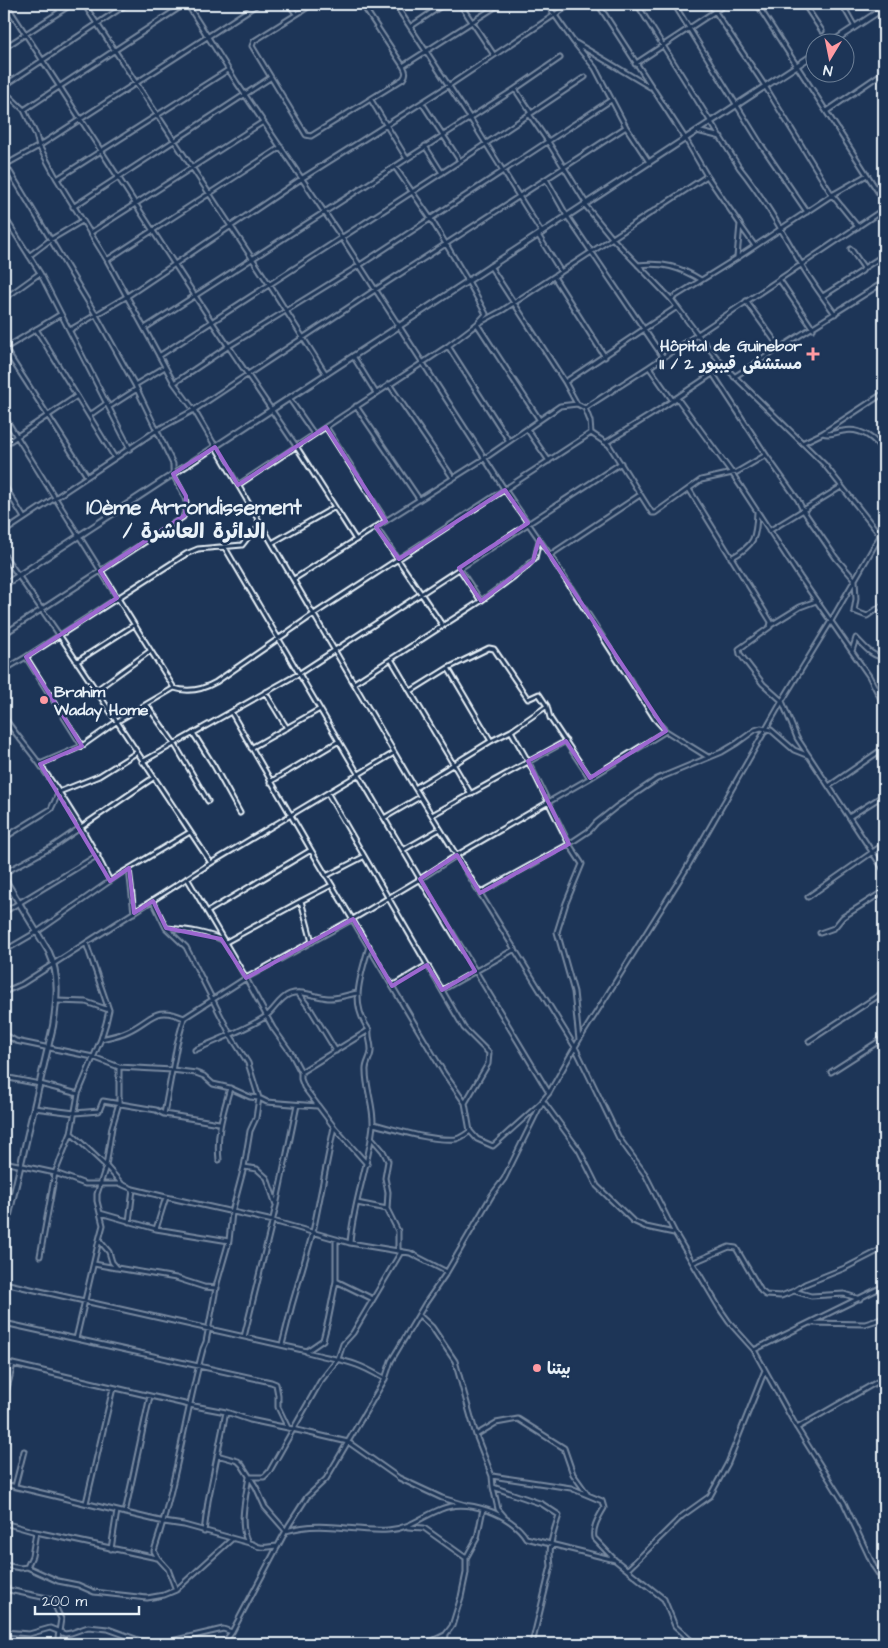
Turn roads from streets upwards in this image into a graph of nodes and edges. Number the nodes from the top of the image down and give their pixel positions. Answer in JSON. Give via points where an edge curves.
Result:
{"nodes":[{"id":1,"x":55,"y":4,"type":"edge"},
{"id":2,"x":72,"y":4,"type":"edge"},
{"id":3,"x":84,"y":4,"type":"edge"},
{"id":4,"x":127,"y":4,"type":"edge"},
{"id":5,"x":186,"y":4,"type":"edge"},
{"id":6,"x":258,"y":4,"type":"edge"},
{"id":7,"x":289,"y":4,"type":"edge"},
{"id":8,"x":313,"y":4,"type":"edge"},
{"id":9,"x":362,"y":4,"type":"edge"},
{"id":10,"x":395,"y":4,"type":"edge"},
{"id":11,"x":444,"y":4,"type":"edge"},
{"id":12,"x":460,"y":4,"type":"edge"},
{"id":13,"x":500,"y":4,"type":"edge"},
{"id":14,"x":547,"y":4,"type":"edge"},
{"id":15,"x":571,"y":4,"type":"edge"},
{"id":16,"x":598,"y":4,"type":"edge"},
{"id":17,"x":637,"y":4,"type":"edge"},
{"id":18,"x":674,"y":4,"type":"edge"},
{"id":19,"x":682,"y":4,"type":"edge"},
{"id":20,"x":710,"y":4,"type":"edge"},
{"id":21,"x":726,"y":4,"type":"edge"},
{"id":22,"x":757,"y":4,"type":"edge"},
{"id":23,"x":804,"y":4,"type":"edge"},
{"id":24,"x":842,"y":4,"type":"edge"},
{"id":25,"x":9,"y":5,"type":"edge"},
{"id":26,"x":677,"y":8,"type":"junction"},
{"id":27,"x":4,"y":9,"type":"edge"},
{"id":28,"x":883,"y":9,"type":"edge"},
{"id":29,"x":714,"y":10,"type":"junction"},
{"id":30,"x":60,"y":12,"type":"junction"},
{"id":31,"x":296,"y":14,"type":"junction"},
{"id":32,"x":554,"y":14,"type":"junction"},
{"id":33,"x":884,"y":14,"type":"edge"},
{"id":34,"x":472,"y":22,"type":"junction"},
{"id":35,"x":96,"y":24,"type":"junction"},
{"id":36,"x":410,"y":27,"type":"junction"},
{"id":37,"x":690,"y":27,"type":"junction"},
{"id":38,"x":856,"y":27,"type":"junction"},
{"id":39,"x":822,"y":31,"type":"dead end"},
{"id":40,"x":848,"y":32,"type":"edge"},
{"id":41,"x":27,"y":34,"type":"junction"},
{"id":42,"x":207,"y":36,"type":"junction"},
{"id":43,"x":573,"y":41,"type":"junction"},
{"id":44,"x":664,"y":45,"type":"junction"},
{"id":45,"x":4,"y":48,"type":"edge"},
{"id":46,"x":114,"y":50,"type":"junction"},
{"id":47,"x":426,"y":52,"type":"junction"},
{"id":48,"x":494,"y":55,"type":"junction"},
{"id":49,"x":560,"y":58,"type":"dead end"},
{"id":50,"x":42,"y":60,"type":"junction"},
{"id":51,"x":806,"y":60,"type":"edge"},
{"id":52,"x":635,"y":64,"type":"junction"},
{"id":53,"x":403,"y":66,"type":"junction"},
{"id":54,"x":796,"y":66,"type":"junction"},
{"id":55,"x":228,"y":70,"type":"junction"},
{"id":56,"x":884,"y":72,"type":"edge"},
{"id":57,"x":585,"y":77,"type":"dead end"},
{"id":58,"x":270,"y":78,"type":"junction"},
{"id":59,"x":136,"y":84,"type":"junction"},
{"id":60,"x":4,"y":86,"type":"edge"},
{"id":61,"x":59,"y":86,"type":"junction"},
{"id":62,"x":448,"y":86,"type":"junction"},
{"id":63,"x":765,"y":86,"type":"junction"},
{"id":64,"x":515,"y":89,"type":"junction"},
{"id":65,"x":4,"y":91,"type":"edge"},
{"id":66,"x":654,"y":91,"type":"junction"},
{"id":67,"x":245,"y":95,"type":"junction"},
{"id":68,"x":371,"y":100,"type":"junction"},
{"id":69,"x":611,"y":100,"type":"junction"},
{"id":70,"x":422,"y":103,"type":"junction"},
{"id":71,"x":738,"y":104,"type":"junction"},
{"id":72,"x":24,"y":110,"type":"junction"},
{"id":73,"x":827,"y":111,"type":"junction"},
{"id":74,"x":530,"y":114,"type":"junction"},
{"id":75,"x":158,"y":115,"type":"junction"},
{"id":76,"x":470,"y":118,"type":"junction"},
{"id":77,"x":80,"y":119,"type":"junction"},
{"id":78,"x":712,"y":121,"type":"junction"},
{"id":79,"x":884,"y":121,"type":"edge"},
{"id":80,"x":263,"y":122,"type":"junction"},
{"id":81,"x":387,"y":125,"type":"junction"},
{"id":82,"x":626,"y":127,"type":"junction"},
{"id":83,"x":884,"y":128,"type":"edge"},
{"id":84,"x":697,"y":130,"type":"junction"},
{"id":85,"x":442,"y":135,"type":"junction"},
{"id":86,"x":722,"y":137,"type":"junction"},
{"id":87,"x":685,"y":138,"type":"junction"},
{"id":88,"x":547,"y":140,"type":"junction"},
{"id":89,"x":175,"y":141,"type":"junction"},
{"id":90,"x":486,"y":144,"type":"junction"},
{"id":91,"x":39,"y":146,"type":"junction"},
{"id":92,"x":425,"y":146,"type":"junction"},
{"id":93,"x":281,"y":147,"type":"junction"},
{"id":94,"x":102,"y":151,"type":"junction"},
{"id":95,"x":407,"y":158,"type":"junction"},
{"id":96,"x":460,"y":161,"type":"junction"},
{"id":97,"x":649,"y":162,"type":"junction"},
{"id":98,"x":4,"y":164,"type":"edge"},
{"id":99,"x":192,"y":166,"type":"junction"},
{"id":100,"x":395,"y":167,"type":"junction"},
{"id":101,"x":565,"y":168,"type":"junction"},
{"id":102,"x":502,"y":171,"type":"junction"},
{"id":103,"x":442,"y":173,"type":"junction"},
{"id":104,"x":706,"y":176,"type":"junction"},
{"id":105,"x":867,"y":176,"type":"junction"},
{"id":106,"x":119,"y":178,"type":"junction"},
{"id":107,"x":57,"y":179,"type":"junction"},
{"id":108,"x":301,"y":179,"type":"junction"},
{"id":109,"x":546,"y":179,"type":"junction"},
{"id":110,"x":412,"y":192,"type":"junction"},
{"id":111,"x":210,"y":194,"type":"junction"},
{"id":112,"x":832,"y":195,"type":"junction"},
{"id":113,"x":520,"y":197,"type":"junction"},
{"id":114,"x":884,"y":201,"type":"edge"},
{"id":115,"x":136,"y":203,"type":"junction"},
{"id":116,"x":586,"y":204,"type":"junction"},
{"id":117,"x":73,"y":207,"type":"junction"},
{"id":118,"x":884,"y":209,"type":"edge"},
{"id":119,"x":324,"y":212,"type":"junction"},
{"id":120,"x":807,"y":212,"type":"junction"},
{"id":121,"x":4,"y":216,"type":"edge"},
{"id":122,"x":567,"y":216,"type":"junction"},
{"id":123,"x":431,"y":219,"type":"junction"},
{"id":124,"x":82,"y":221,"type":"junction"},
{"id":125,"x":740,"y":224,"type":"junction"},
{"id":126,"x":231,"y":226,"type":"junction"},
{"id":127,"x":858,"y":227,"type":"junction"},
{"id":128,"x":782,"y":229,"type":"junction"},
{"id":129,"x":153,"y":231,"type":"junction"},
{"id":130,"x":90,"y":233,"type":"junction"},
{"id":131,"x":540,"y":234,"type":"junction"},
{"id":132,"x":342,"y":238,"type":"junction"},
{"id":133,"x":613,"y":239,"type":"junction"},
{"id":134,"x":50,"y":240,"type":"junction"},
{"id":135,"x":445,"y":244,"type":"junction"},
{"id":136,"x":755,"y":246,"type":"junction"},
{"id":137,"x":851,"y":249,"type":"dead end"},
{"id":138,"x":592,"y":252,"type":"junction"},
{"id":139,"x":884,"y":255,"type":"edge"},
{"id":140,"x":29,"y":256,"type":"junction"},
{"id":141,"x":737,"y":258,"type":"junction"},
{"id":142,"x":252,"y":259,"type":"junction"},
{"id":143,"x":107,"y":260,"type":"junction"},
{"id":144,"x":175,"y":264,"type":"junction"},
{"id":145,"x":801,"y":264,"type":"junction"},
{"id":146,"x":360,"y":265,"type":"junction"},
{"id":147,"x":638,"y":265,"type":"junction"},
{"id":148,"x":490,"y":266,"type":"junction"},
{"id":149,"x":864,"y":268,"type":"junction"},
{"id":150,"x":561,"y":272,"type":"junction"},
{"id":151,"x":40,"y":273,"type":"junction"},
{"id":152,"x":554,"y":277,"type":"junction"},
{"id":153,"x":779,"y":279,"type":"junction"},
{"id":154,"x":701,"y":280,"type":"junction"},
{"id":155,"x":468,"y":281,"type":"junction"},
{"id":156,"x":884,"y":282,"type":"edge"},
{"id":157,"x":269,"y":284,"type":"junction"},
{"id":158,"x":4,"y":286,"type":"edge"},
{"id":159,"x":375,"y":290,"type":"junction"},
{"id":160,"x":10,"y":295,"type":"junction"},
{"id":161,"x":196,"y":295,"type":"junction"},
{"id":162,"x":823,"y":296,"type":"junction"},
{"id":163,"x":126,"y":297,"type":"junction"},
{"id":164,"x":4,"y":299,"type":"edge"},
{"id":165,"x":671,"y":299,"type":"junction"},
{"id":166,"x":746,"y":300,"type":"junction"},
{"id":167,"x":514,"y":303,"type":"junction"},
{"id":168,"x":677,"y":307,"type":"junction"},
{"id":169,"x":286,"y":310,"type":"junction"},
{"id":170,"x":61,"y":314,"type":"junction"},
{"id":171,"x":835,"y":314,"type":"junction"},
{"id":172,"x":96,"y":315,"type":"junction"},
{"id":173,"x":212,"y":322,"type":"junction"},
{"id":174,"x":477,"y":324,"type":"junction"},
{"id":175,"x":398,"y":326,"type":"junction"},
{"id":176,"x":145,"y":328,"type":"junction"},
{"id":177,"x":813,"y":328,"type":"junction"},
{"id":178,"x":36,"y":329,"type":"junction"},
{"id":179,"x":70,"y":330,"type":"junction"},
{"id":180,"x":644,"y":330,"type":"junction"},
{"id":181,"x":697,"y":333,"type":"junction"},
{"id":182,"x":302,"y":338,"type":"junction"},
{"id":183,"x":229,"y":346,"type":"junction"},
{"id":184,"x":448,"y":346,"type":"junction"},
{"id":185,"x":780,"y":348,"type":"junction"},
{"id":186,"x":4,"y":349,"type":"edge"},
{"id":187,"x":159,"y":356,"type":"junction"},
{"id":188,"x":353,"y":356,"type":"junction"},
{"id":189,"x":605,"y":357,"type":"junction"},
{"id":190,"x":663,"y":357,"type":"junction"},
{"id":191,"x":423,"y":362,"type":"junction"},
{"id":192,"x":724,"y":366,"type":"junction"},
{"id":193,"x":165,"y":367,"type":"junction"},
{"id":194,"x":649,"y":367,"type":"junction"},
{"id":195,"x":326,"y":374,"type":"junction"},
{"id":196,"x":713,"y":374,"type":"junction"},
{"id":197,"x":248,"y":375,"type":"junction"},
{"id":198,"x":734,"y":377,"type":"junction"},
{"id":199,"x":174,"y":382,"type":"junction"},
{"id":200,"x":565,"y":382,"type":"junction"},
{"id":201,"x":389,"y":384,"type":"junction"},
{"id":202,"x":136,"y":387,"type":"junction"},
{"id":203,"x":376,"y":393,"type":"junction"},
{"id":204,"x":884,"y":393,"type":"edge"},
{"id":205,"x":77,"y":396,"type":"junction"},
{"id":206,"x":290,"y":398,"type":"junction"},
{"id":207,"x":677,"y":398,"type":"junction"},
{"id":208,"x":673,"y":401,"type":"junction"},
{"id":209,"x":577,"y":404,"type":"junction"},
{"id":210,"x":108,"y":405,"type":"junction"},
{"id":211,"x":356,"y":406,"type":"junction"},
{"id":212,"x":585,"y":408,"type":"junction"},
{"id":213,"x":194,"y":410,"type":"junction"},
{"id":214,"x":271,"y":410,"type":"junction"},
{"id":215,"x":90,"y":415,"type":"junction"},
{"id":216,"x":4,"y":416,"type":"edge"},
{"id":217,"x":49,"y":416,"type":"junction"},
{"id":218,"x":539,"y":419,"type":"junction"},
{"id":219,"x":326,"y":427,"type":"junction"},
{"id":220,"x":527,"y":429,"type":"junction"},
{"id":221,"x":157,"y":430,"type":"junction"},
{"id":222,"x":823,"y":433,"type":"junction"},
{"id":223,"x":314,"y":434,"type":"junction"},
{"id":224,"x":591,"y":434,"type":"junction"},
{"id":225,"x":17,"y":437,"type":"junction"},
{"id":226,"x":510,"y":441,"type":"junction"},
{"id":227,"x":607,"y":442,"type":"junction"},
{"id":228,"x":802,"y":443,"type":"junction"},
{"id":229,"x":4,"y":445,"type":"edge"},
{"id":230,"x":215,"y":446,"type":"junction"},
{"id":231,"x":296,"y":446,"type":"junction"},
{"id":232,"x":883,"y":448,"type":"edge"},
{"id":233,"x":130,"y":449,"type":"junction"},
{"id":234,"x":884,"y":453,"type":"edge"},
{"id":235,"x":766,"y":455,"type":"junction"},
{"id":236,"x":116,"y":458,"type":"junction"},
{"id":237,"x":485,"y":458,"type":"junction"},
{"id":238,"x":549,"y":461,"type":"junction"},
{"id":239,"x":621,"y":463,"type":"junction"},
{"id":240,"x":732,"y":473,"type":"junction"},
{"id":241,"x":173,"y":474,"type":"junction"},
{"id":242,"x":87,"y":476,"type":"junction"},
{"id":243,"x":453,"y":478,"type":"junction"},
{"id":244,"x":4,"y":485,"type":"edge"},
{"id":245,"x":238,"y":485,"type":"junction"},
{"id":246,"x":841,"y":487,"type":"junction"},
{"id":247,"x":689,"y":489,"type":"junction"},
{"id":248,"x":506,"y":490,"type":"junction"},
{"id":249,"x":640,"y":496,"type":"junction"},
{"id":250,"x":55,"y":497,"type":"junction"},
{"id":251,"x":419,"y":499,"type":"junction"},
{"id":252,"x":335,"y":507,"type":"junction"},
{"id":253,"x":803,"y":510,"type":"junction"},
{"id":254,"x":757,"y":511,"type":"junction"},
{"id":255,"x":24,"y":518,"type":"junction"},
{"id":256,"x":386,"y":521,"type":"junction"},
{"id":257,"x":528,"y":522,"type":"junction"},
{"id":258,"x":262,"y":525,"type":"junction"},
{"id":259,"x":376,"y":527,"type":"junction"},
{"id":260,"x":884,"y":529,"type":"edge"},
{"id":261,"x":769,"y":530,"type":"junction"},
{"id":262,"x":4,"y":532,"type":"edge"},
{"id":263,"x":880,"y":535,"type":"junction"},
{"id":264,"x":78,"y":536,"type":"junction"},
{"id":265,"x":539,"y":539,"type":"junction"},
{"id":266,"x":356,"y":540,"type":"junction"},
{"id":267,"x":884,"y":540,"type":"edge"},
{"id":268,"x":272,"y":543,"type":"junction"},
{"id":269,"x":224,"y":546,"type":"junction"},
{"id":270,"x":4,"y":555,"type":"edge"},
{"id":271,"x":550,"y":555,"type":"junction"},
{"id":272,"x":731,"y":558,"type":"junction"},
{"id":273,"x":398,"y":559,"type":"junction"},
{"id":274,"x":459,"y":568,"type":"junction"},
{"id":275,"x":100,"y":571,"type":"junction"},
{"id":276,"x":18,"y":576,"type":"junction"},
{"id":277,"x":294,"y":579,"type":"junction"},
{"id":278,"x":855,"y":580,"type":"junction"},
{"id":279,"x":4,"y":584,"type":"edge"},
{"id":280,"x":422,"y":593,"type":"junction"},
{"id":281,"x":117,"y":598,"type":"junction"},
{"id":282,"x":481,"y":601,"type":"junction"},
{"id":283,"x":816,"y":601,"type":"junction"},
{"id":284,"x":884,"y":604,"type":"edge"},
{"id":285,"x":42,"y":610,"type":"junction"},
{"id":286,"x":314,"y":614,"type":"junction"},
{"id":287,"x":831,"y":621,"type":"junction"},
{"id":288,"x":134,"y":624,"type":"junction"},
{"id":289,"x":771,"y":625,"type":"junction"},
{"id":290,"x":443,"y":626,"type":"junction"},
{"id":291,"x":4,"y":634,"type":"edge"},
{"id":292,"x":60,"y":636,"type":"junction"},
{"id":293,"x":279,"y":640,"type":"junction"},
{"id":294,"x":336,"y":650,"type":"junction"},
{"id":295,"x":150,"y":651,"type":"junction"},
{"id":296,"x":852,"y":651,"type":"junction"},
{"id":297,"x":26,"y":657,"type":"junction"},
{"id":298,"x":884,"y":657,"type":"edge"},
{"id":299,"x":391,"y":659,"type":"junction"},
{"id":300,"x":76,"y":662,"type":"junction"},
{"id":301,"x":448,"y":668,"type":"junction"},
{"id":302,"x":4,"y":670,"type":"edge"},
{"id":303,"x":300,"y":673,"type":"junction"},
{"id":304,"x":354,"y":683,"type":"junction"},
{"id":305,"x":174,"y":688,"type":"junction"},
{"id":306,"x":95,"y":691,"type":"junction"},
{"id":307,"x":411,"y":691,"type":"junction"},
{"id":308,"x":265,"y":692,"type":"junction"},
{"id":309,"x":782,"y":701,"type":"junction"},
{"id":310,"x":146,"y":705,"type":"junction"},
{"id":311,"x":884,"y":705,"type":"edge"},
{"id":312,"x":547,"y":706,"type":"junction"},
{"id":313,"x":320,"y":709,"type":"junction"},
{"id":314,"x":231,"y":712,"type":"junction"},
{"id":315,"x":4,"y":717,"type":"edge"},
{"id":316,"x":116,"y":722,"type":"junction"},
{"id":317,"x":287,"y":728,"type":"junction"},
{"id":318,"x":766,"y":728,"type":"junction"},
{"id":319,"x":511,"y":731,"type":"junction"},
{"id":320,"x":666,"y":731,"type":"junction"},
{"id":321,"x":193,"y":733,"type":"junction"},
{"id":322,"x":340,"y":741,"type":"junction"},
{"id":323,"x":491,"y":741,"type":"junction"},
{"id":324,"x":566,"y":741,"type":"junction"},
{"id":325,"x":174,"y":743,"type":"junction"},
{"id":326,"x":82,"y":746,"type":"junction"},
{"id":327,"x":251,"y":748,"type":"junction"},
{"id":328,"x":884,"y":748,"type":"edge"},
{"id":329,"x":136,"y":753,"type":"junction"},
{"id":330,"x":394,"y":753,"type":"junction"},
{"id":331,"x":809,"y":756,"type":"junction"},
{"id":332,"x":708,"y":757,"type":"junction"},
{"id":333,"x":528,"y":761,"type":"junction"},
{"id":334,"x":142,"y":762,"type":"junction"},
{"id":335,"x":40,"y":764,"type":"junction"},
{"id":336,"x":454,"y":765,"type":"junction"},
{"id":337,"x":360,"y":774,"type":"junction"},
{"id":338,"x":153,"y":778,"type":"junction"},
{"id":339,"x":590,"y":778,"type":"junction"},
{"id":340,"x":270,"y":782,"type":"junction"},
{"id":341,"x":828,"y":786,"type":"junction"},
{"id":342,"x":415,"y":788,"type":"junction"},
{"id":343,"x":59,"y":792,"type":"junction"},
{"id":344,"x":328,"y":794,"type":"junction"},
{"id":345,"x":471,"y":794,"type":"junction"},
{"id":346,"x":884,"y":795,"type":"edge"},
{"id":347,"x":420,"y":797,"type":"junction"},
{"id":348,"x":208,"y":801,"type":"dead end"},
{"id":349,"x":548,"y":802,"type":"junction"},
{"id":350,"x":240,"y":813,"type":"dead end"},
{"id":351,"x":432,"y":815,"type":"junction"},
{"id":352,"x":291,"y":816,"type":"junction"},
{"id":353,"x":849,"y":817,"type":"junction"},
{"id":354,"x":384,"y":818,"type":"junction"},
{"id":355,"x":81,"y":828,"type":"junction"},
{"id":356,"x":440,"y":829,"type":"junction"},
{"id":357,"x":190,"y":832,"type":"junction"},
{"id":358,"x":4,"y":838,"type":"edge"},
{"id":359,"x":569,"y":844,"type":"junction"},
{"id":360,"x":884,"y":844,"type":"edge"},
{"id":361,"x":311,"y":850,"type":"junction"},
{"id":362,"x":403,"y":850,"type":"junction"},
{"id":363,"x":872,"y":852,"type":"junction"},
{"id":364,"x":456,"y":855,"type":"junction"},
{"id":365,"x":98,"y":856,"type":"junction"},
{"id":366,"x":363,"y":856,"type":"junction"},
{"id":367,"x":211,"y":863,"type":"junction"},
{"id":368,"x":129,"y":869,"type":"junction"},
{"id":369,"x":884,"y":870,"type":"edge"},
{"id":370,"x":4,"y":873,"type":"edge"},
{"id":371,"x":326,"y":876,"type":"junction"},
{"id":372,"x":4,"y":878,"type":"edge"},
{"id":373,"x":187,"y":878,"type":"junction"},
{"id":374,"x":420,"y":879,"type":"junction"},
{"id":375,"x":110,"y":881,"type":"junction"},
{"id":376,"x":332,"y":885,"type":"junction"},
{"id":377,"x":884,"y":891,"type":"edge"},
{"id":378,"x":480,"y":893,"type":"junction"},
{"id":379,"x":808,"y":897,"type":"dead end"},
{"id":380,"x":388,"y":899,"type":"junction"},
{"id":381,"x":153,"y":901,"type":"junction"},
{"id":382,"x":300,"y":901,"type":"junction"},
{"id":383,"x":19,"y":903,"type":"junction"},
{"id":384,"x":4,"y":912,"type":"edge"},
{"id":385,"x":207,"y":912,"type":"junction"},
{"id":386,"x":134,"y":913,"type":"junction"},
{"id":387,"x":353,"y":919,"type":"junction"},
{"id":388,"x":166,"y":928,"type":"junction"},
{"id":389,"x":37,"y":931,"type":"junction"},
{"id":390,"x":820,"y":933,"type":"dead end"},
{"id":391,"x":226,"y":942,"type":"junction"},
{"id":392,"x":312,"y":942,"type":"junction"},
{"id":393,"x":86,"y":943,"type":"junction"},
{"id":394,"x":369,"y":946,"type":"junction"},
{"id":395,"x":514,"y":949,"type":"junction"},
{"id":396,"x":4,"y":951,"type":"edge"},
{"id":397,"x":54,"y":964,"type":"junction"},
{"id":398,"x":427,"y":965,"type":"junction"},
{"id":399,"x":475,"y":971,"type":"junction"},
{"id":400,"x":246,"y":978,"type":"junction"},
{"id":401,"x":392,"y":986,"type":"junction"},
{"id":402,"x":442,"y":990,"type":"junction"},
{"id":403,"x":4,"y":992,"type":"edge"},
{"id":404,"x":298,"y":993,"type":"junction"},
{"id":405,"x":358,"y":993,"type":"junction"},
{"id":406,"x":884,"y":993,"type":"edge"},
{"id":407,"x":213,"y":1000,"type":"junction"},
{"id":408,"x":57,"y":1001,"type":"junction"},
{"id":409,"x":109,"y":1010,"type":"junction"},
{"id":410,"x":266,"y":1016,"type":"junction"},
{"id":411,"x":184,"y":1018,"type":"junction"},
{"id":412,"x":369,"y":1030,"type":"junction"},
{"id":413,"x":4,"y":1034,"type":"edge"},
{"id":414,"x":231,"y":1036,"type":"junction"},
{"id":415,"x":884,"y":1038,"type":"edge"},
{"id":416,"x":101,"y":1039,"type":"junction"},
{"id":417,"x":579,"y":1040,"type":"junction"},
{"id":418,"x":810,"y":1041,"type":"dead end"},
{"id":419,"x":48,"y":1046,"type":"junction"},
{"id":420,"x":576,"y":1047,"type":"junction"},
{"id":421,"x":195,"y":1050,"type":"dead end"},
{"id":422,"x":336,"y":1051,"type":"junction"},
{"id":423,"x":93,"y":1057,"type":"junction"},
{"id":424,"x":118,"y":1067,"type":"junction"},
{"id":425,"x":172,"y":1070,"type":"junction"},
{"id":426,"x":301,"y":1072,"type":"junction"},
{"id":427,"x":831,"y":1072,"type":"dead end"},
{"id":428,"x":4,"y":1076,"type":"edge"},
{"id":429,"x":40,"y":1084,"type":"junction"},
{"id":430,"x":230,"y":1088,"type":"junction"},
{"id":431,"x":549,"y":1093,"type":"junction"},
{"id":432,"x":78,"y":1094,"type":"junction"},
{"id":433,"x":259,"y":1098,"type":"junction"},
{"id":434,"x":543,"y":1101,"type":"junction"},
{"id":435,"x":119,"y":1103,"type":"junction"},
{"id":436,"x":465,"y":1103,"type":"junction"},
{"id":437,"x":297,"y":1106,"type":"junction"},
{"id":438,"x":317,"y":1106,"type":"junction"},
{"id":439,"x":34,"y":1108,"type":"junction"},
{"id":440,"x":75,"y":1113,"type":"junction"},
{"id":441,"x":164,"y":1114,"type":"junction"},
{"id":442,"x":219,"y":1123,"type":"junction"},
{"id":443,"x":373,"y":1124,"type":"junction"},
{"id":444,"x":334,"y":1127,"type":"junction"},
{"id":445,"x":470,"y":1131,"type":"junction"},
{"id":446,"x":71,"y":1134,"type":"junction"},
{"id":447,"x":371,"y":1136,"type":"junction"},
{"id":448,"x":220,"y":1160,"type":"dead end"},
{"id":449,"x":4,"y":1162,"type":"edge"},
{"id":450,"x":366,"y":1164,"type":"junction"},
{"id":451,"x":21,"y":1166,"type":"junction"},
{"id":452,"x":106,"y":1166,"type":"junction"},
{"id":453,"x":244,"y":1167,"type":"junction"},
{"id":454,"x":55,"y":1173,"type":"junction"},
{"id":455,"x":121,"y":1184,"type":"junction"},
{"id":456,"x":99,"y":1185,"type":"junction"},
{"id":457,"x":133,"y":1189,"type":"junction"},
{"id":458,"x":166,"y":1197,"type":"junction"},
{"id":459,"x":357,"y":1203,"type":"junction"},
{"id":460,"x":4,"y":1205,"type":"edge"},
{"id":461,"x":276,"y":1206,"type":"junction"},
{"id":462,"x":11,"y":1207,"type":"junction"},
{"id":463,"x":387,"y":1209,"type":"junction"},
{"id":464,"x":232,"y":1212,"type":"junction"},
{"id":465,"x":100,"y":1213,"type":"junction"},
{"id":466,"x":273,"y":1221,"type":"junction"},
{"id":467,"x":129,"y":1222,"type":"junction"},
{"id":468,"x":156,"y":1229,"type":"junction"},
{"id":469,"x":313,"y":1232,"type":"junction"},
{"id":470,"x":675,"y":1233,"type":"junction"},
{"id":471,"x":4,"y":1236,"type":"edge"},
{"id":472,"x":336,"y":1239,"type":"junction"},
{"id":473,"x":99,"y":1240,"type":"junction"},
{"id":474,"x":229,"y":1241,"type":"junction"},
{"id":475,"x":350,"y":1243,"type":"junction"},
{"id":476,"x":884,"y":1248,"type":"edge"},
{"id":477,"x":399,"y":1252,"type":"junction"},
{"id":478,"x":40,"y":1256,"type":"dead end"},
{"id":479,"x":694,"y":1262,"type":"junction"},
{"id":480,"x":94,"y":1264,"type":"junction"},
{"id":481,"x":117,"y":1268,"type":"junction"},
{"id":482,"x":447,"y":1272,"type":"junction"},
{"id":483,"x":336,"y":1281,"type":"junction"},
{"id":484,"x":4,"y":1282,"type":"edge"},
{"id":485,"x":884,"y":1286,"type":"edge"},
{"id":486,"x":217,"y":1288,"type":"junction"},
{"id":487,"x":794,"y":1291,"type":"junction"},
{"id":488,"x":374,"y":1299,"type":"junction"},
{"id":489,"x":860,"y":1299,"type":"junction"},
{"id":490,"x":84,"y":1300,"type":"junction"},
{"id":491,"x":419,"y":1315,"type":"junction"},
{"id":492,"x":884,"y":1318,"type":"edge"},
{"id":493,"x":4,"y":1323,"type":"edge"},
{"id":494,"x":811,"y":1323,"type":"junction"},
{"id":495,"x":208,"y":1330,"type":"junction"},
{"id":496,"x":244,"y":1337,"type":"junction"},
{"id":497,"x":76,"y":1340,"type":"junction"},
{"id":498,"x":282,"y":1346,"type":"junction"},
{"id":499,"x":754,"y":1350,"type":"junction"},
{"id":500,"x":307,"y":1351,"type":"junction"},
{"id":501,"x":338,"y":1359,"type":"junction"},
{"id":502,"x":4,"y":1362,"type":"edge"},
{"id":503,"x":12,"y":1364,"type":"junction"},
{"id":504,"x":198,"y":1367,"type":"junction"},
{"id":505,"x":765,"y":1370,"type":"junction"},
{"id":506,"x":884,"y":1378,"type":"edge"},
{"id":507,"x":385,"y":1379,"type":"junction"},
{"id":508,"x":113,"y":1388,"type":"junction"},
{"id":509,"x":150,"y":1396,"type":"junction"},
{"id":510,"x":4,"y":1402,"type":"edge"},
{"id":511,"x":188,"y":1406,"type":"junction"},
{"id":512,"x":226,"y":1412,"type":"junction"},
{"id":513,"x":288,"y":1428,"type":"junction"},
{"id":514,"x":797,"y":1428,"type":"junction"},
{"id":515,"x":293,"y":1430,"type":"junction"},
{"id":516,"x":476,"y":1435,"type":"junction"},
{"id":517,"x":348,"y":1442,"type":"junction"},
{"id":518,"x":24,"y":1451,"type":"dead end"},
{"id":519,"x":217,"y":1456,"type":"junction"},
{"id":520,"x":492,"y":1476,"type":"junction"},
{"id":521,"x":249,"y":1477,"type":"junction"},
{"id":522,"x":4,"y":1484,"type":"edge"},
{"id":523,"x":15,"y":1486,"type":"junction"},
{"id":524,"x":493,"y":1487,"type":"junction"},
{"id":525,"x":588,"y":1496,"type":"junction"},
{"id":526,"x":86,"y":1503,"type":"junction"},
{"id":527,"x":472,"y":1507,"type":"junction"},
{"id":528,"x":483,"y":1510,"type":"junction"},
{"id":529,"x":117,"y":1511,"type":"junction"},
{"id":530,"x":125,"y":1512,"type":"junction"},
{"id":531,"x":506,"y":1518,"type":"junction"},
{"id":532,"x":164,"y":1522,"type":"junction"},
{"id":533,"x":4,"y":1523,"type":"edge"},
{"id":534,"x":407,"y":1527,"type":"junction"},
{"id":535,"x":286,"y":1531,"type":"junction"},
{"id":536,"x":36,"y":1532,"type":"junction"},
{"id":537,"x":204,"y":1532,"type":"junction"},
{"id":538,"x":233,"y":1538,"type":"junction"},
{"id":539,"x":248,"y":1542,"type":"junction"},
{"id":540,"x":550,"y":1544,"type":"junction"},
{"id":541,"x":278,"y":1546,"type":"junction"},
{"id":542,"x":111,"y":1549,"type":"junction"},
{"id":543,"x":158,"y":1558,"type":"junction"},
{"id":544,"x":466,"y":1558,"type":"junction"},
{"id":545,"x":615,"y":1560,"type":"junction"},
{"id":546,"x":4,"y":1565,"type":"edge"},
{"id":547,"x":27,"y":1566,"type":"junction"},
{"id":548,"x":628,"y":1569,"type":"junction"},
{"id":549,"x":884,"y":1582,"type":"edge"},
{"id":550,"x":4,"y":1589,"type":"edge"},
{"id":551,"x":176,"y":1590,"type":"junction"},
{"id":552,"x":4,"y":1632,"type":"edge"},
{"id":553,"x":60,"y":1632,"type":"junction"},
{"id":554,"x":232,"y":1632,"type":"junction"},
{"id":555,"x":446,"y":1634,"type":"junction"},
{"id":556,"x":686,"y":1637,"type":"junction"},
{"id":557,"x":57,"y":1644,"type":"edge"},
{"id":558,"x":159,"y":1644,"type":"edge"},
{"id":559,"x":223,"y":1644,"type":"edge"},
{"id":560,"x":426,"y":1644,"type":"edge"},
{"id":561,"x":445,"y":1644,"type":"edge"},
{"id":562,"x":532,"y":1644,"type":"edge"},
{"id":563,"x":680,"y":1644,"type":"edge"},
{"id":564,"x":695,"y":1644,"type":"edge"}],
"edges":[{"from":1,"to":30,"type":"street"},
{"from":2,"to":30,"type":"street"},
{"from":3,"to":35,"type":"street"},
{"from":4,"to":35,"type":"street"},
{"from":5,"to":42,"type":"street"},
{"from":5,"to":46,"type":"street"},
{"from":6,"to":42,"type":"street"},
{"from":7,"to":31,"type":"street"},
{"from":8,"to":31,"type":"street"},
{"from":9,"to":53,"type":"street"},
{"from":10,"to":36,"type":"street"},
{"from":11,"to":36,"type":"street"},
{"from":12,"to":34,"type":"street"},
{"from":13,"to":34,"type":"street"},
{"from":14,"to":32,"type":"street"},
{"from":15,"to":32,"type":"street"},
{"from":16,"to":52,"type":"street"},
{"from":17,"to":44,"type":"street"},
{"from":18,"to":26,"type":"street"},
{"from":19,"to":26,"type":"street"},
{"from":20,"to":29,"type":"street"},
{"from":21,"to":29,"type":"street"},
{"from":22,"to":54,"type":"street"},
{"from":23,"to":39,"type":"street"},
{"from":24,"to":38,"type":"street"},
{"from":25,"to":27,"type":"street"},
{"from":25,"to":41,"type":"street"},
{"from":26,"to":37,"type":"street"},
{"from":28,"to":33,"type":"street"},
{"from":28,"to":38,"type":"street"},
{"from":29,"to":37,"type":"street"},
{"from":29,"to":63,"type":"street"},
{"from":30,"to":41,"type":"street"},
{"from":31,"to":58,"type":"street","via":[[252,44]]},
{"from":32,"to":43,"type":"street"},
{"from":32,"to":48,"type":"street"},
{"from":34,"to":47,"type":"street"},
{"from":34,"to":48,"type":"street"},
{"from":35,"to":46,"type":"street"},
{"from":35,"to":50,"type":"street"},
{"from":36,"to":47,"type":"street"},
{"from":37,"to":44,"type":"street"},
{"from":37,"to":71,"type":"street"},
{"from":38,"to":40,"type":"street"},
{"from":41,"to":45,"type":"street"},
{"from":41,"to":50,"type":"street"},
{"from":42,"to":55,"type":"street"},
{"from":42,"to":59,"type":"street"},
{"from":43,"to":66,"type":"street"},
{"from":43,"to":69,"type":"street","via":[[595,68]]},
{"from":44,"to":52,"type":"street"},
{"from":44,"to":78,"type":"street"},
{"from":46,"to":59,"type":"street"},
{"from":46,"to":61,"type":"street"},
{"from":47,"to":53,"type":"street"},
{"from":47,"to":62,"type":"street"},
{"from":48,"to":62,"type":"street"},
{"from":49,"to":64,"type":"street"},
{"from":50,"to":60,"type":"street"},
{"from":50,"to":61,"type":"street"},
{"from":51,"to":54,"type":"street"},
{"from":52,"to":66,"type":"street"},
{"from":53,"to":68,"type":"street","via":[[406,72],[403,79]]},
{"from":54,"to":63,"type":"street"},
{"from":54,"to":73,"type":"street"},
{"from":55,"to":67,"type":"street"},
{"from":55,"to":75,"type":"street"},
{"from":56,"to":73,"type":"street"},
{"from":57,"to":74,"type":"street"},
{"from":58,"to":67,"type":"street"},
{"from":58,"to":68,"type":"street","via":[[306,135],[311,136]]},
{"from":59,"to":75,"type":"street"},
{"from":59,"to":77,"type":"street"},
{"from":61,"to":72,"type":"street"},
{"from":61,"to":77,"type":"street"},
{"from":62,"to":70,"type":"street"},
{"from":62,"to":76,"type":"street"},
{"from":63,"to":71,"type":"street"},
{"from":63,"to":112,"type":"street"},
{"from":64,"to":74,"type":"street"},
{"from":64,"to":76,"type":"street"},
{"from":65,"to":72,"type":"street"},
{"from":66,"to":87,"type":"street"},
{"from":67,"to":80,"type":"street"},
{"from":67,"to":89,"type":"street"},
{"from":68,"to":81,"type":"street"},
{"from":69,"to":82,"type":"street"},
{"from":69,"to":88,"type":"street"},
{"from":70,"to":81,"type":"street"},
{"from":70,"to":85,"type":"street"},
{"from":71,"to":78,"type":"street"},
{"from":71,"to":120,"type":"street"},
{"from":72,"to":91,"type":"street"},
{"from":73,"to":105,"type":"street"},
{"from":74,"to":88,"type":"street"},
{"from":74,"to":90,"type":"street"},
{"from":75,"to":89,"type":"street"},
{"from":75,"to":94,"type":"street"},
{"from":76,"to":85,"type":"street"},
{"from":76,"to":90,"type":"street"},
{"from":77,"to":91,"type":"street"},
{"from":77,"to":94,"type":"street"},
{"from":78,"to":84,"type":"street"},
{"from":78,"to":86,"type":"street"},
{"from":79,"to":83,"type":"street"},
{"from":80,"to":93,"type":"street"},
{"from":80,"to":99,"type":"street"},
{"from":81,"to":95,"type":"street"},
{"from":81,"to":108,"type":"street"},
{"from":82,"to":97,"type":"street"},
{"from":82,"to":101,"type":"street"},
{"from":84,"to":86,"type":"street"},
{"from":84,"to":87,"type":"street"},
{"from":85,"to":92,"type":"street"},
{"from":85,"to":96,"type":"street"},
{"from":86,"to":128,"type":"street"},
{"from":87,"to":97,"type":"street"},
{"from":87,"to":104,"type":"street"},
{"from":88,"to":101,"type":"street"},
{"from":88,"to":102,"type":"street"},
{"from":89,"to":99,"type":"street"},
{"from":89,"to":106,"type":"street"},
{"from":90,"to":96,"type":"street"},
{"from":90,"to":102,"type":"street"},
{"from":91,"to":98,"type":"street"},
{"from":91,"to":107,"type":"street"},
{"from":92,"to":95,"type":"street"},
{"from":92,"to":103,"type":"street"},
{"from":93,"to":108,"type":"street"},
{"from":93,"to":111,"type":"street"},
{"from":94,"to":106,"type":"street"},
{"from":94,"to":107,"type":"street"},
{"from":95,"to":100,"type":"street"},
{"from":96,"to":103,"type":"street"},
{"from":97,"to":116,"type":"street"},
{"from":98,"to":134,"type":"street"},
{"from":99,"to":111,"type":"street"},
{"from":99,"to":115,"type":"street"},
{"from":100,"to":110,"type":"street"},
{"from":100,"to":119,"type":"street"},
{"from":101,"to":109,"type":"street"},
{"from":101,"to":116,"type":"street"},
{"from":102,"to":113,"type":"street"},
{"from":102,"to":123,"type":"street"},
{"from":103,"to":110,"type":"street"},
{"from":104,"to":125,"type":"street"},
{"from":104,"to":133,"type":"street"},
{"from":105,"to":112,"type":"street"},
{"from":105,"to":114,"type":"street"},
{"from":106,"to":115,"type":"street"},
{"from":106,"to":117,"type":"street"},
{"from":107,"to":117,"type":"street"},
{"from":108,"to":119,"type":"street"},
{"from":108,"to":126,"type":"street"},
{"from":109,"to":113,"type":"street"},
{"from":109,"to":122,"type":"street"},
{"from":110,"to":123,"type":"street"},
{"from":110,"to":132,"type":"street"},
{"from":111,"to":126,"type":"street"},
{"from":111,"to":129,"type":"street"},
{"from":112,"to":120,"type":"street"},
{"from":112,"to":127,"type":"street"},
{"from":113,"to":131,"type":"street"},
{"from":113,"to":135,"type":"street"},
{"from":115,"to":129,"type":"street"},
{"from":115,"to":130,"type":"street"},
{"from":116,"to":122,"type":"street"},
{"from":116,"to":133,"type":"street"},
{"from":117,"to":124,"type":"street"},
{"from":118,"to":127,"type":"street"},
{"from":119,"to":132,"type":"street"},
{"from":119,"to":142,"type":"street"},
{"from":120,"to":128,"type":"street"},
{"from":121,"to":140,"type":"street"},
{"from":122,"to":131,"type":"street"},
{"from":122,"to":138,"type":"street"},
{"from":123,"to":135,"type":"street"},
{"from":123,"to":146,"type":"street"},
{"from":124,"to":130,"type":"street"},
{"from":124,"to":134,"type":"street"},
{"from":125,"to":136,"type":"street"},
{"from":125,"to":141,"type":"street"},
{"from":126,"to":142,"type":"street"},
{"from":126,"to":144,"type":"street"},
{"from":127,"to":145,"type":"street"},
{"from":128,"to":136,"type":"street"},
{"from":128,"to":145,"type":"street"},
{"from":129,"to":143,"type":"street"},
{"from":129,"to":144,"type":"street"},
{"from":130,"to":143,"type":"street"},
{"from":131,"to":148,"type":"street"},
{"from":131,"to":150,"type":"street"},
{"from":132,"to":146,"type":"street"},
{"from":132,"to":157,"type":"street"},
{"from":133,"to":138,"type":"street"},
{"from":133,"to":147,"type":"street"},
{"from":134,"to":140,"type":"street"},
{"from":134,"to":172,"type":"street"},
{"from":135,"to":155,"type":"street"},
{"from":135,"to":159,"type":"street"},
{"from":136,"to":141,"type":"street"},
{"from":137,"to":149,"type":"street"},
{"from":138,"to":150,"type":"street"},
{"from":138,"to":180,"type":"street"},
{"from":139,"to":149,"type":"street"},
{"from":140,"to":151,"type":"street"},
{"from":141,"to":154,"type":"street"},
{"from":142,"to":157,"type":"street"},
{"from":142,"to":161,"type":"street"},
{"from":143,"to":163,"type":"street"},
{"from":144,"to":161,"type":"street"},
{"from":144,"to":163,"type":"street"},
{"from":145,"to":153,"type":"street"},
{"from":145,"to":162,"type":"street"},
{"from":146,"to":159,"type":"street"},
{"from":146,"to":169,"type":"street"},
{"from":147,"to":154,"type":"street","via":[[677,267]]},
{"from":147,"to":165,"type":"street"},
{"from":148,"to":155,"type":"street"},
{"from":148,"to":167,"type":"street"},
{"from":149,"to":162,"type":"street"},
{"from":150,"to":152,"type":"street"},
{"from":151,"to":160,"type":"street"},
{"from":151,"to":170,"type":"street"},
{"from":152,"to":167,"type":"street"},
{"from":152,"to":189,"type":"street"},
{"from":153,"to":166,"type":"street"},
{"from":153,"to":177,"type":"street"},
{"from":154,"to":165,"type":"street"},
{"from":155,"to":174,"type":"street","via":[[486,314]]},
{"from":155,"to":175,"type":"street"},
{"from":156,"to":171,"type":"street"},
{"from":157,"to":169,"type":"street"},
{"from":157,"to":173,"type":"street"},
{"from":158,"to":160,"type":"street"},
{"from":159,"to":175,"type":"street"},
{"from":159,"to":182,"type":"street"},
{"from":160,"to":164,"type":"street"},
{"from":161,"to":173,"type":"street"},
{"from":161,"to":176,"type":"street"},
{"from":162,"to":171,"type":"street"},
{"from":163,"to":172,"type":"street"},
{"from":163,"to":176,"type":"street"},
{"from":165,"to":168,"type":"street"},
{"from":166,"to":181,"type":"street"},
{"from":166,"to":185,"type":"street"},
{"from":167,"to":174,"type":"street"},
{"from":167,"to":200,"type":"street"},
{"from":168,"to":180,"type":"street"},
{"from":168,"to":181,"type":"street"},
{"from":169,"to":182,"type":"street"},
{"from":169,"to":183,"type":"street"},
{"from":170,"to":178,"type":"street"},
{"from":170,"to":179,"type":"street"},
{"from":171,"to":177,"type":"street"},
{"from":172,"to":179,"type":"street"},
{"from":172,"to":202,"type":"street"},
{"from":173,"to":183,"type":"street"},
{"from":173,"to":187,"type":"street"},
{"from":174,"to":184,"type":"street"},
{"from":174,"to":218,"type":"street"},
{"from":175,"to":188,"type":"street"},
{"from":175,"to":191,"type":"street"},
{"from":176,"to":187,"type":"street"},
{"from":177,"to":185,"type":"street"},
{"from":178,"to":186,"type":"street"},
{"from":178,"to":205,"type":"street"},
{"from":179,"to":210,"type":"street"},
{"from":180,"to":189,"type":"street"},
{"from":180,"to":190,"type":"street"},
{"from":181,"to":190,"type":"street"},
{"from":181,"to":192,"type":"street"},
{"from":182,"to":195,"type":"street"},
{"from":182,"to":197,"type":"street"},
{"from":183,"to":197,"type":"street"},
{"from":183,"to":199,"type":"street"},
{"from":184,"to":191,"type":"street"},
{"from":184,"to":226,"type":"street"},
{"from":185,"to":198,"type":"street"},
{"from":186,"to":217,"type":"street"},
{"from":187,"to":193,"type":"street"},
{"from":188,"to":195,"type":"street"},
{"from":188,"to":203,"type":"street"},
{"from":189,"to":200,"type":"street"},
{"from":190,"to":194,"type":"street"},
{"from":191,"to":201,"type":"street"},
{"from":191,"to":237,"type":"street"},
{"from":192,"to":196,"type":"street"},
{"from":192,"to":198,"type":"street"},
{"from":193,"to":199,"type":"street"},
{"from":193,"to":202,"type":"street"},
{"from":194,"to":208,"type":"street"},
{"from":194,"to":212,"type":"street"},
{"from":195,"to":206,"type":"street"},
{"from":196,"to":207,"type":"street"},
{"from":196,"to":235,"type":"street"},
{"from":197,"to":213,"type":"street"},
{"from":197,"to":214,"type":"street"},
{"from":198,"to":228,"type":"street"},
{"from":199,"to":213,"type":"street"},
{"from":200,"to":209,"type":"street"},
{"from":201,"to":203,"type":"street"},
{"from":201,"to":243,"type":"street"},
{"from":202,"to":210,"type":"street"},
{"from":202,"to":221,"type":"street"},
{"from":203,"to":211,"type":"street"},
{"from":204,"to":222,"type":"street"},
{"from":205,"to":215,"type":"street"},
{"from":205,"to":217,"type":"street"},
{"from":206,"to":214,"type":"street"},
{"from":206,"to":223,"type":"street"},
{"from":207,"to":208,"type":"street"},
{"from":207,"to":240,"type":"street"},
{"from":208,"to":227,"type":"street"},
{"from":209,"to":212,"type":"street"},
{"from":209,"to":218,"type":"street","via":[[560,406]]},
{"from":210,"to":215,"type":"street"},
{"from":210,"to":233,"type":"street"},
{"from":211,"to":219,"type":"street"},
{"from":211,"to":251,"type":"street"},
{"from":212,"to":224,"type":"street"},
{"from":213,"to":221,"type":"street"},
{"from":213,"to":230,"type":"street"},
{"from":214,"to":230,"type":"street"},
{"from":214,"to":231,"type":"street"},
{"from":215,"to":236,"type":"street"},
{"from":216,"to":225,"type":"street"},
{"from":217,"to":225,"type":"street"},
{"from":217,"to":242,"type":"street"},
{"from":218,"to":220,"type":"street"},
{"from":219,"to":223,"type":"street"},
{"from":219,"to":256,"type":"street"},
{"from":220,"to":226,"type":"street"},
{"from":220,"to":238,"type":"street"},
{"from":221,"to":233,"type":"street"},
{"from":221,"to":241,"type":"street","via":[[174,464]]},
{"from":222,"to":228,"type":"street"},
{"from":222,"to":232,"type":"street","via":[[829,435],[847,430],[867,434]]},
{"from":223,"to":231,"type":"street"},
{"from":224,"to":227,"type":"street"},
{"from":224,"to":238,"type":"street"},
{"from":225,"to":229,"type":"street"},
{"from":225,"to":250,"type":"street"},
{"from":226,"to":237,"type":"street"},
{"from":227,"to":239,"type":"street"},
{"from":228,"to":246,"type":"street","via":[[824,464]]},
{"from":230,"to":241,"type":"street"},
{"from":230,"to":245,"type":"street"},
{"from":231,"to":245,"type":"street"},
{"from":231,"to":252,"type":"street"},
{"from":232,"to":234,"type":"street"},
{"from":233,"to":236,"type":"street"},
{"from":235,"to":240,"type":"street"},
{"from":235,"to":253,"type":"street"},
{"from":236,"to":242,"type":"street"},
{"from":237,"to":243,"type":"street"},
{"from":237,"to":248,"type":"street"},
{"from":238,"to":248,"type":"street"},
{"from":239,"to":249,"type":"street"},
{"from":239,"to":257,"type":"street"},
{"from":240,"to":247,"type":"street","via":[[708,478]]},
{"from":240,"to":254,"type":"street"},
{"from":241,"to":264,"type":"street"},
{"from":241,"to":275,"type":"street","via":[[186,496],[184,515]]},
{"from":242,"to":250,"type":"street"},
{"from":243,"to":251,"type":"street"},
{"from":244,"to":255,"type":"street"},
{"from":245,"to":258,"type":"street"},
{"from":246,"to":253,"type":"street"},
{"from":246,"to":263,"type":"street"},
{"from":247,"to":249,"type":"street","via":[[655,513]]},
{"from":247,"to":272,"type":"street"},
{"from":248,"to":257,"type":"street"},
{"from":248,"to":273,"type":"street"},
{"from":249,"to":271,"type":"street"},
{"from":250,"to":255,"type":"street"},
{"from":250,"to":264,"type":"street"},
{"from":251,"to":256,"type":"street"},
{"from":252,"to":266,"type":"street"},
{"from":252,"to":268,"type":"street"},
{"from":253,"to":261,"type":"street"},
{"from":253,"to":278,"type":"street"},
{"from":254,"to":261,"type":"street"},
{"from":254,"to":272,"type":"street","via":[[754,538],[747,549]]},
{"from":255,"to":262,"type":"street"},
{"from":256,"to":259,"type":"street"},
{"from":257,"to":265,"type":"street"},
{"from":257,"to":274,"type":"street"},
{"from":258,"to":268,"type":"street"},
{"from":258,"to":269,"type":"street","via":[[242,545]]},
{"from":259,"to":266,"type":"street"},
{"from":259,"to":273,"type":"street"},
{"from":260,"to":263,"type":"street"},
{"from":261,"to":283,"type":"street"},
{"from":263,"to":267,"type":"street"},
{"from":263,"to":278,"type":"street"},
{"from":264,"to":275,"type":"street"},
{"from":264,"to":276,"type":"street"},
{"from":265,"to":271,"type":"street"},
{"from":265,"to":282,"type":"street","via":[[533,561]]},
{"from":266,"to":277,"type":"street"},
{"from":268,"to":277,"type":"street"},
{"from":269,"to":281,"type":"street","via":[[186,554]]},
{"from":269,"to":293,"type":"street"},
{"from":270,"to":276,"type":"street"},
{"from":271,"to":320,"type":"street","via":[[651,714]]},
{"from":272,"to":289,"type":"street"},
{"from":273,"to":280,"type":"street"},
{"from":273,"to":286,"type":"street"},
{"from":274,"to":280,"type":"street"},
{"from":274,"to":282,"type":"street"},
{"from":275,"to":281,"type":"street"},
{"from":275,"to":285,"type":"street"},
{"from":276,"to":279,"type":"street"},
{"from":276,"to":285,"type":"street"},
{"from":277,"to":286,"type":"street"},
{"from":278,"to":284,"type":"street","via":[[854,611],[867,616]]},
{"from":278,"to":287,"type":"street"},
{"from":280,"to":290,"type":"street"},
{"from":280,"to":294,"type":"street"},
{"from":281,"to":288,"type":"street"},
{"from":281,"to":292,"type":"street"},
{"from":282,"to":290,"type":"street"},
{"from":283,"to":287,"type":"street"},
{"from":283,"to":289,"type":"street"},
{"from":285,"to":291,"type":"street"},
{"from":285,"to":292,"type":"street"},
{"from":286,"to":293,"type":"street"},
{"from":286,"to":294,"type":"street"},
{"from":287,"to":296,"type":"street"},
{"from":287,"to":309,"type":"street"},
{"from":288,"to":295,"type":"street"},
{"from":288,"to":300,"type":"street"},
{"from":289,"to":309,"type":"street","via":[[743,646],[740,654],[763,684]]},
{"from":290,"to":299,"type":"street"},
{"from":292,"to":297,"type":"street"},
{"from":292,"to":300,"type":"street"},
{"from":293,"to":303,"type":"street"},
{"from":293,"to":305,"type":"street","via":[[206,687],[195,690]]},
{"from":294,"to":303,"type":"street"},
{"from":294,"to":304,"type":"street"},
{"from":295,"to":305,"type":"street"},
{"from":295,"to":306,"type":"street"},
{"from":296,"to":298,"type":"street","via":[[856,638],[870,652]]},
{"from":296,"to":311,"type":"street"},
{"from":297,"to":302,"type":"street"},
{"from":297,"to":326,"type":"street"},
{"from":299,"to":304,"type":"street"},
{"from":299,"to":307,"type":"street"},
{"from":300,"to":306,"type":"street"},
{"from":301,"to":307,"type":"street"},
{"from":301,"to":312,"type":"street","via":[[489,648],[494,649],[528,699],[539,694]]},
{"from":301,"to":323,"type":"street"},
{"from":303,"to":308,"type":"street"},
{"from":303,"to":313,"type":"street"},
{"from":304,"to":330,"type":"street"},
{"from":305,"to":310,"type":"street"},
{"from":306,"to":316,"type":"street"},
{"from":307,"to":336,"type":"street"},
{"from":308,"to":314,"type":"street"},
{"from":308,"to":317,"type":"street"},
{"from":309,"to":318,"type":"street"},
{"from":309,"to":331,"type":"street","via":[[794,732]]},
{"from":310,"to":316,"type":"street"},
{"from":310,"to":325,"type":"street"},
{"from":312,"to":319,"type":"street"},
{"from":312,"to":324,"type":"street","via":[[550,718]]},
{"from":313,"to":317,"type":"street"},
{"from":313,"to":322,"type":"street"},
{"from":314,"to":321,"type":"street"},
{"from":314,"to":327,"type":"street"},
{"from":315,"to":335,"type":"street"},
{"from":316,"to":326,"type":"street"},
{"from":316,"to":329,"type":"street"},
{"from":317,"to":327,"type":"street"},
{"from":318,"to":331,"type":"street","via":[[794,750]]},
{"from":318,"to":332,"type":"street","via":[[755,730],[733,746]]},
{"from":318,"to":417,"type":"street","via":[[685,871]]},
{"from":319,"to":323,"type":"street"},
{"from":319,"to":333,"type":"street"},
{"from":320,"to":332,"type":"street"},
{"from":320,"to":339,"type":"street"},
{"from":321,"to":325,"type":"street"},
{"from":321,"to":350,"type":"street"},
{"from":322,"to":337,"type":"street"},
{"from":322,"to":340,"type":"street"},
{"from":323,"to":336,"type":"street"},
{"from":324,"to":333,"type":"street"},
{"from":324,"to":339,"type":"street"},
{"from":325,"to":334,"type":"street"},
{"from":325,"to":348,"type":"street"},
{"from":326,"to":335,"type":"street"},
{"from":327,"to":340,"type":"street"},
{"from":328,"to":341,"type":"street"},
{"from":329,"to":334,"type":"street"},
{"from":329,"to":343,"type":"street","via":[[98,776]]},
{"from":330,"to":337,"type":"street"},
{"from":330,"to":342,"type":"street"},
{"from":331,"to":341,"type":"street"},
{"from":332,"to":359,"type":"street","via":[[650,784]]},
{"from":333,"to":345,"type":"street"},
{"from":333,"to":349,"type":"street"},
{"from":334,"to":338,"type":"street"},
{"from":335,"to":343,"type":"street"},
{"from":336,"to":342,"type":"street"},
{"from":336,"to":345,"type":"street"},
{"from":337,"to":344,"type":"street"},
{"from":337,"to":354,"type":"street"},
{"from":338,"to":355,"type":"street"},
{"from":338,"to":357,"type":"street"},
{"from":339,"to":349,"type":"street"},
{"from":340,"to":352,"type":"street"},
{"from":341,"to":353,"type":"street"},
{"from":342,"to":347,"type":"street"},
{"from":343,"to":355,"type":"street"},
{"from":343,"to":358,"type":"street","via":[[51,808]]},
{"from":344,"to":352,"type":"street"},
{"from":344,"to":366,"type":"street"},
{"from":345,"to":351,"type":"street"},
{"from":346,"to":353,"type":"street"},
{"from":347,"to":351,"type":"street"},
{"from":347,"to":354,"type":"street"},
{"from":349,"to":359,"type":"street"},
{"from":349,"to":364,"type":"street"},
{"from":351,"to":356,"type":"street"},
{"from":352,"to":361,"type":"street"},
{"from":352,"to":367,"type":"street"},
{"from":353,"to":363,"type":"street"},
{"from":354,"to":362,"type":"street"},
{"from":355,"to":365,"type":"street"},
{"from":355,"to":370,"type":"street"},
{"from":356,"to":362,"type":"street"},
{"from":356,"to":364,"type":"street"},
{"from":357,"to":367,"type":"street"},
{"from":357,"to":368,"type":"street"},
{"from":359,"to":378,"type":"street"},
{"from":359,"to":417,"type":"street","via":[[582,864],[557,932],[574,992]]},
{"from":360,"to":363,"type":"street"},
{"from":361,"to":371,"type":"street"},
{"from":361,"to":385,"type":"street"},
{"from":362,"to":374,"type":"street"},
{"from":363,"to":369,"type":"street"},
{"from":363,"to":379,"type":"street"},
{"from":364,"to":374,"type":"street"},
{"from":364,"to":378,"type":"street"},
{"from":365,"to":375,"type":"street"},
{"from":365,"to":383,"type":"street"},
{"from":366,"to":371,"type":"street"},
{"from":366,"to":380,"type":"street"},
{"from":367,"to":373,"type":"street"},
{"from":368,"to":375,"type":"street"},
{"from":368,"to":386,"type":"street"},
{"from":371,"to":376,"type":"street"},
{"from":372,"to":383,"type":"street"},
{"from":373,"to":381,"type":"street"},
{"from":373,"to":385,"type":"street"},
{"from":374,"to":380,"type":"street"},
{"from":374,"to":399,"type":"street"},
{"from":375,"to":389,"type":"street"},
{"from":376,"to":382,"type":"street"},
{"from":376,"to":387,"type":"street"},
{"from":377,"to":390,"type":"street","via":[[843,917],[834,928]]},
{"from":378,"to":395,"type":"street"},
{"from":380,"to":387,"type":"street"},
{"from":380,"to":398,"type":"street"},
{"from":381,"to":386,"type":"street"},
{"from":381,"to":388,"type":"street"},
{"from":382,"to":391,"type":"street"},
{"from":382,"to":392,"type":"street"},
{"from":383,"to":384,"type":"street"},
{"from":383,"to":389,"type":"street"},
{"from":385,"to":391,"type":"street"},
{"from":386,"to":393,"type":"street"},
{"from":387,"to":392,"type":"street"},
{"from":387,"to":394,"type":"street"},
{"from":388,"to":391,"type":"street","via":[[216,936]]},
{"from":388,"to":407,"type":"street","via":[[185,945]]},
{"from":389,"to":396,"type":"street"},
{"from":389,"to":397,"type":"street"},
{"from":391,"to":400,"type":"street"},
{"from":392,"to":400,"type":"street"},
{"from":393,"to":397,"type":"street"},
{"from":393,"to":409,"type":"street"},
{"from":394,"to":401,"type":"street"},
{"from":394,"to":405,"type":"street"},
{"from":395,"to":399,"type":"street"},
{"from":395,"to":420,"type":"street"},
{"from":397,"to":403,"type":"street"},
{"from":397,"to":408,"type":"street"},
{"from":398,"to":401,"type":"street"},
{"from":398,"to":402,"type":"street"},
{"from":399,"to":402,"type":"street"},
{"from":399,"to":431,"type":"street"},
{"from":400,"to":407,"type":"street"},
{"from":400,"to":410,"type":"street"},
{"from":401,"to":436,"type":"street"},
{"from":402,"to":436,"type":"street","via":[[464,1028],[489,1053],[488,1064]]},
{"from":404,"to":405,"type":"street","via":[[329,998]]},
{"from":404,"to":410,"type":"street","via":[[285,996]]},
{"from":404,"to":422,"type":"street"},
{"from":405,"to":412,"type":"street","via":[[361,1019]]},
{"from":406,"to":418,"type":"street"},
{"from":407,"to":411,"type":"street"},
{"from":407,"to":414,"type":"street"},
{"from":408,"to":409,"type":"street","via":[[86,1002]]},
{"from":408,"to":419,"type":"street"},
{"from":409,"to":416,"type":"street"},
{"from":410,"to":414,"type":"street"},
{"from":410,"to":426,"type":"street"},
{"from":411,"to":416,"type":"street","via":[[172,1013],[156,1014],[127,1032]]},
{"from":411,"to":425,"type":"street"},
{"from":412,"to":422,"type":"street"},
{"from":412,"to":443,"type":"street","via":[[372,1052],[365,1068]]},
{"from":413,"to":419,"type":"street","via":[[16,1041]]},
{"from":414,"to":421,"type":"street"},
{"from":414,"to":433,"type":"street","via":[[248,1063]]},
{"from":415,"to":427,"type":"street"},
{"from":416,"to":423,"type":"street"},
{"from":417,"to":420,"type":"street"},
{"from":419,"to":423,"type":"street"},
{"from":419,"to":429,"type":"street"},
{"from":420,"to":431,"type":"street"},
{"from":420,"to":470,"type":"street","via":[[616,1132],[645,1174]]},
{"from":422,"to":426,"type":"street"},
{"from":423,"to":424,"type":"street"},
{"from":423,"to":432,"type":"street"},
{"from":424,"to":425,"type":"street"},
{"from":424,"to":435,"type":"street"},
{"from":425,"to":430,"type":"street","via":[[196,1073],[213,1084]]},
{"from":425,"to":441,"type":"street"},
{"from":426,"to":438,"type":"street","via":[[304,1087]]},
{"from":428,"to":429,"type":"street"},
{"from":429,"to":432,"type":"street"},
{"from":429,"to":439,"type":"street"},
{"from":430,"to":433,"type":"street"},
{"from":430,"to":442,"type":"street"},
{"from":431,"to":434,"type":"street"},
{"from":432,"to":440,"type":"street"},
{"from":433,"to":437,"type":"street"},
{"from":433,"to":453,"type":"street"},
{"from":434,"to":445,"type":"street","via":[[493,1146],[477,1139]]},
{"from":434,"to":470,"type":"street","via":[[579,1150],[597,1186],[633,1221]]},
{"from":434,"to":482,"type":"street","via":[[506,1176]]},
{"from":435,"to":440,"type":"street","via":[[103,1101],[99,1111]]},
{"from":435,"to":441,"type":"street"},
{"from":435,"to":452,"type":"street"},
{"from":436,"to":445,"type":"street"},
{"from":437,"to":438,"type":"street"},
{"from":437,"to":461,"type":"street"},
{"from":438,"to":444,"type":"street"},
{"from":439,"to":440,"type":"street"},
{"from":439,"to":451,"type":"street"},
{"from":440,"to":446,"type":"street"},
{"from":441,"to":442,"type":"street"},
{"from":442,"to":448,"type":"street"},
{"from":443,"to":445,"type":"street","via":[[443,1138],[458,1139]]},
{"from":443,"to":447,"type":"street"},
{"from":444,"to":450,"type":"street"},
{"from":444,"to":469,"type":"street"},
{"from":446,"to":452,"type":"street"},
{"from":446,"to":454,"type":"street"},
{"from":447,"to":450,"type":"street"},
{"from":447,"to":463,"type":"street","via":[[388,1161]]},
{"from":449,"to":451,"type":"street"},
{"from":450,"to":459,"type":"street"},
{"from":451,"to":454,"type":"street"},
{"from":451,"to":462,"type":"street"},
{"from":452,"to":455,"type":"street"},
{"from":452,"to":456,"type":"street"},
{"from":453,"to":461,"type":"street","via":[[257,1169],[267,1178]]},
{"from":453,"to":464,"type":"street"},
{"from":454,"to":456,"type":"street","via":[[85,1184]]},
{"from":454,"to":478,"type":"street"},
{"from":455,"to":456,"type":"street"},
{"from":455,"to":457,"type":"street"},
{"from":456,"to":465,"type":"street","via":[[97,1201]]},
{"from":457,"to":458,"type":"street"},
{"from":457,"to":467,"type":"street"},
{"from":458,"to":464,"type":"street"},
{"from":458,"to":468,"type":"street"},
{"from":459,"to":463,"type":"street"},
{"from":459,"to":475,"type":"street"},
{"from":460,"to":462,"type":"street"},
{"from":461,"to":466,"type":"street"},
{"from":462,"to":471,"type":"street"},
{"from":463,"to":477,"type":"street","via":[[398,1230]]},
{"from":464,"to":466,"type":"street"},
{"from":464,"to":474,"type":"street"},
{"from":465,"to":467,"type":"street"},
{"from":465,"to":473,"type":"street","via":[[103,1225]]},
{"from":466,"to":469,"type":"street"},
{"from":466,"to":496,"type":"street"},
{"from":467,"to":468,"type":"street"},
{"from":468,"to":474,"type":"street"},
{"from":469,"to":472,"type":"street"},
{"from":469,"to":498,"type":"street"},
{"from":470,"to":479,"type":"street"},
{"from":472,"to":475,"type":"street"},
{"from":472,"to":483,"type":"street"},
{"from":473,"to":480,"type":"street"},
{"from":473,"to":481,"type":"street"},
{"from":474,"to":486,"type":"street"},
{"from":475,"to":477,"type":"street"},
{"from":476,"to":487,"type":"street"},
{"from":477,"to":482,"type":"street","via":[[410,1253]]},
{"from":477,"to":488,"type":"street"},
{"from":479,"to":487,"type":"street","via":[[729,1247],[736,1248],[761,1291],[782,1296]]},
{"from":479,"to":499,"type":"street","via":[[725,1316]]},
{"from":480,"to":481,"type":"street"},
{"from":480,"to":490,"type":"street"},
{"from":481,"to":486,"type":"street"},
{"from":482,"to":491,"type":"street"},
{"from":483,"to":488,"type":"street"},
{"from":483,"to":500,"type":"street","via":[[323,1340]]},
{"from":484,"to":490,"type":"street"},
{"from":485,"to":489,"type":"street"},
{"from":486,"to":495,"type":"street"},
{"from":487,"to":489,"type":"street","via":[[811,1296],[844,1294]]},
{"from":488,"to":501,"type":"street","via":[[354,1333],[343,1344]]},
{"from":489,"to":494,"type":"street"},
{"from":490,"to":495,"type":"street"},
{"from":490,"to":497,"type":"street"},
{"from":491,"to":507,"type":"street","via":[[391,1361]]},
{"from":491,"to":516,"type":"street","via":[[432,1327],[455,1361]]},
{"from":492,"to":494,"type":"street","via":[[865,1324]]},
{"from":493,"to":497,"type":"street"},
{"from":494,"to":499,"type":"street"},
{"from":495,"to":496,"type":"street"},
{"from":495,"to":504,"type":"street"},
{"from":496,"to":498,"type":"street"},
{"from":497,"to":504,"type":"street"},
{"from":498,"to":500,"type":"street"},
{"from":499,"to":505,"type":"street"},
{"from":500,"to":501,"type":"street"},
{"from":501,"to":507,"type":"street"},
{"from":501,"to":515,"type":"street","via":[[320,1382]]},
{"from":502,"to":503,"type":"street"},
{"from":503,"to":508,"type":"street"},
{"from":503,"to":510,"type":"street"},
{"from":504,"to":511,"type":"street"},
{"from":504,"to":513,"type":"street","via":[[276,1384],[278,1407]]},
{"from":505,"to":514,"type":"street"},
{"from":505,"to":548,"type":"street","via":[[728,1463],[710,1496],[682,1516]]},
{"from":506,"to":514,"type":"street"},
{"from":507,"to":517,"type":"street"},
{"from":508,"to":509,"type":"street"},
{"from":508,"to":526,"type":"street"},
{"from":509,"to":511,"type":"street"},
{"from":509,"to":530,"type":"street"},
{"from":511,"to":512,"type":"street"},
{"from":511,"to":532,"type":"street"},
{"from":512,"to":513,"type":"street"},
{"from":512,"to":519,"type":"street"},
{"from":513,"to":515,"type":"street"},
{"from":514,"to":549,"type":"street","via":[[844,1503]]},
{"from":515,"to":517,"type":"street"},
{"from":515,"to":521,"type":"street","via":[[270,1472],[264,1477]]},
{"from":516,"to":520,"type":"street"},
{"from":516,"to":525,"type":"street","via":[[496,1424],[518,1418],[564,1448],[573,1474]]},
{"from":517,"to":527,"type":"street","via":[[399,1478],[442,1498]]},
{"from":517,"to":535,"type":"street","via":[[326,1479],[307,1497]]},
{"from":518,"to":523,"type":"street"},
{"from":519,"to":521,"type":"street","via":[[239,1462]]},
{"from":519,"to":537,"type":"street"},
{"from":520,"to":524,"type":"street"},
{"from":520,"to":525,"type":"street","via":[[572,1488]]},
{"from":521,"to":535,"type":"street","via":[[265,1507]]},
{"from":521,"to":539,"type":"street","via":[[244,1526]]},
{"from":522,"to":523,"type":"street"},
{"from":523,"to":526,"type":"street"},
{"from":524,"to":531,"type":"street","via":[[498,1509]]},
{"from":524,"to":540,"type":"street","via":[[542,1504],[559,1515]]},
{"from":525,"to":545,"type":"street","via":[[602,1500],[604,1508],[594,1529],[594,1538]]},
{"from":526,"to":529,"type":"street"},
{"from":527,"to":528,"type":"street"},
{"from":527,"to":534,"type":"street","via":[[443,1508]]},
{"from":528,"to":531,"type":"street"},
{"from":528,"to":544,"type":"street","via":[[476,1538]]},
{"from":529,"to":530,"type":"street"},
{"from":529,"to":542,"type":"street"},
{"from":530,"to":532,"type":"street"},
{"from":531,"to":540,"type":"street","via":[[526,1538]]},
{"from":532,"to":537,"type":"street"},
{"from":532,"to":543,"type":"street","via":[[154,1551]]},
{"from":533,"to":536,"type":"street"},
{"from":534,"to":535,"type":"street","via":[[384,1530],[316,1526]]},
{"from":534,"to":544,"type":"street","via":[[424,1528]]},
{"from":535,"to":541,"type":"street"},
{"from":536,"to":542,"type":"street"},
{"from":536,"to":547,"type":"street"},
{"from":537,"to":538,"type":"street"},
{"from":538,"to":539,"type":"street"},
{"from":538,"to":551,"type":"street"},
{"from":539,"to":541,"type":"street","via":[[262,1548]]},
{"from":540,"to":545,"type":"street"},
{"from":540,"to":562,"type":"street","via":[[551,1566]]},
{"from":541,"to":554,"type":"street"},
{"from":542,"to":543,"type":"street"},
{"from":543,"to":551,"type":"street","via":[[168,1569]]},
{"from":544,"to":555,"type":"street","via":[[461,1597],[452,1626]]},
{"from":545,"to":548,"type":"street"},
{"from":546,"to":547,"type":"street"},
{"from":547,"to":551,"type":"street","via":[[58,1581],[94,1592],[147,1598]]},
{"from":548,"to":556,"type":"street","via":[[664,1599],[675,1626]]},
{"from":550,"to":553,"type":"street","via":[[52,1599],[61,1618]]},
{"from":552,"to":553,"type":"street","via":[[29,1634],[50,1628]]},
{"from":553,"to":557,"type":"street"},
{"from":553,"to":558,"type":"street","via":[[101,1628]]},
{"from":554,"to":558,"type":"street","via":[[223,1629]]},
{"from":554,"to":559,"type":"street"},
{"from":555,"to":560,"type":"street"},
{"from":555,"to":561,"type":"street"},
{"from":556,"to":563,"type":"street"},
{"from":556,"to":564,"type":"street"}]}
